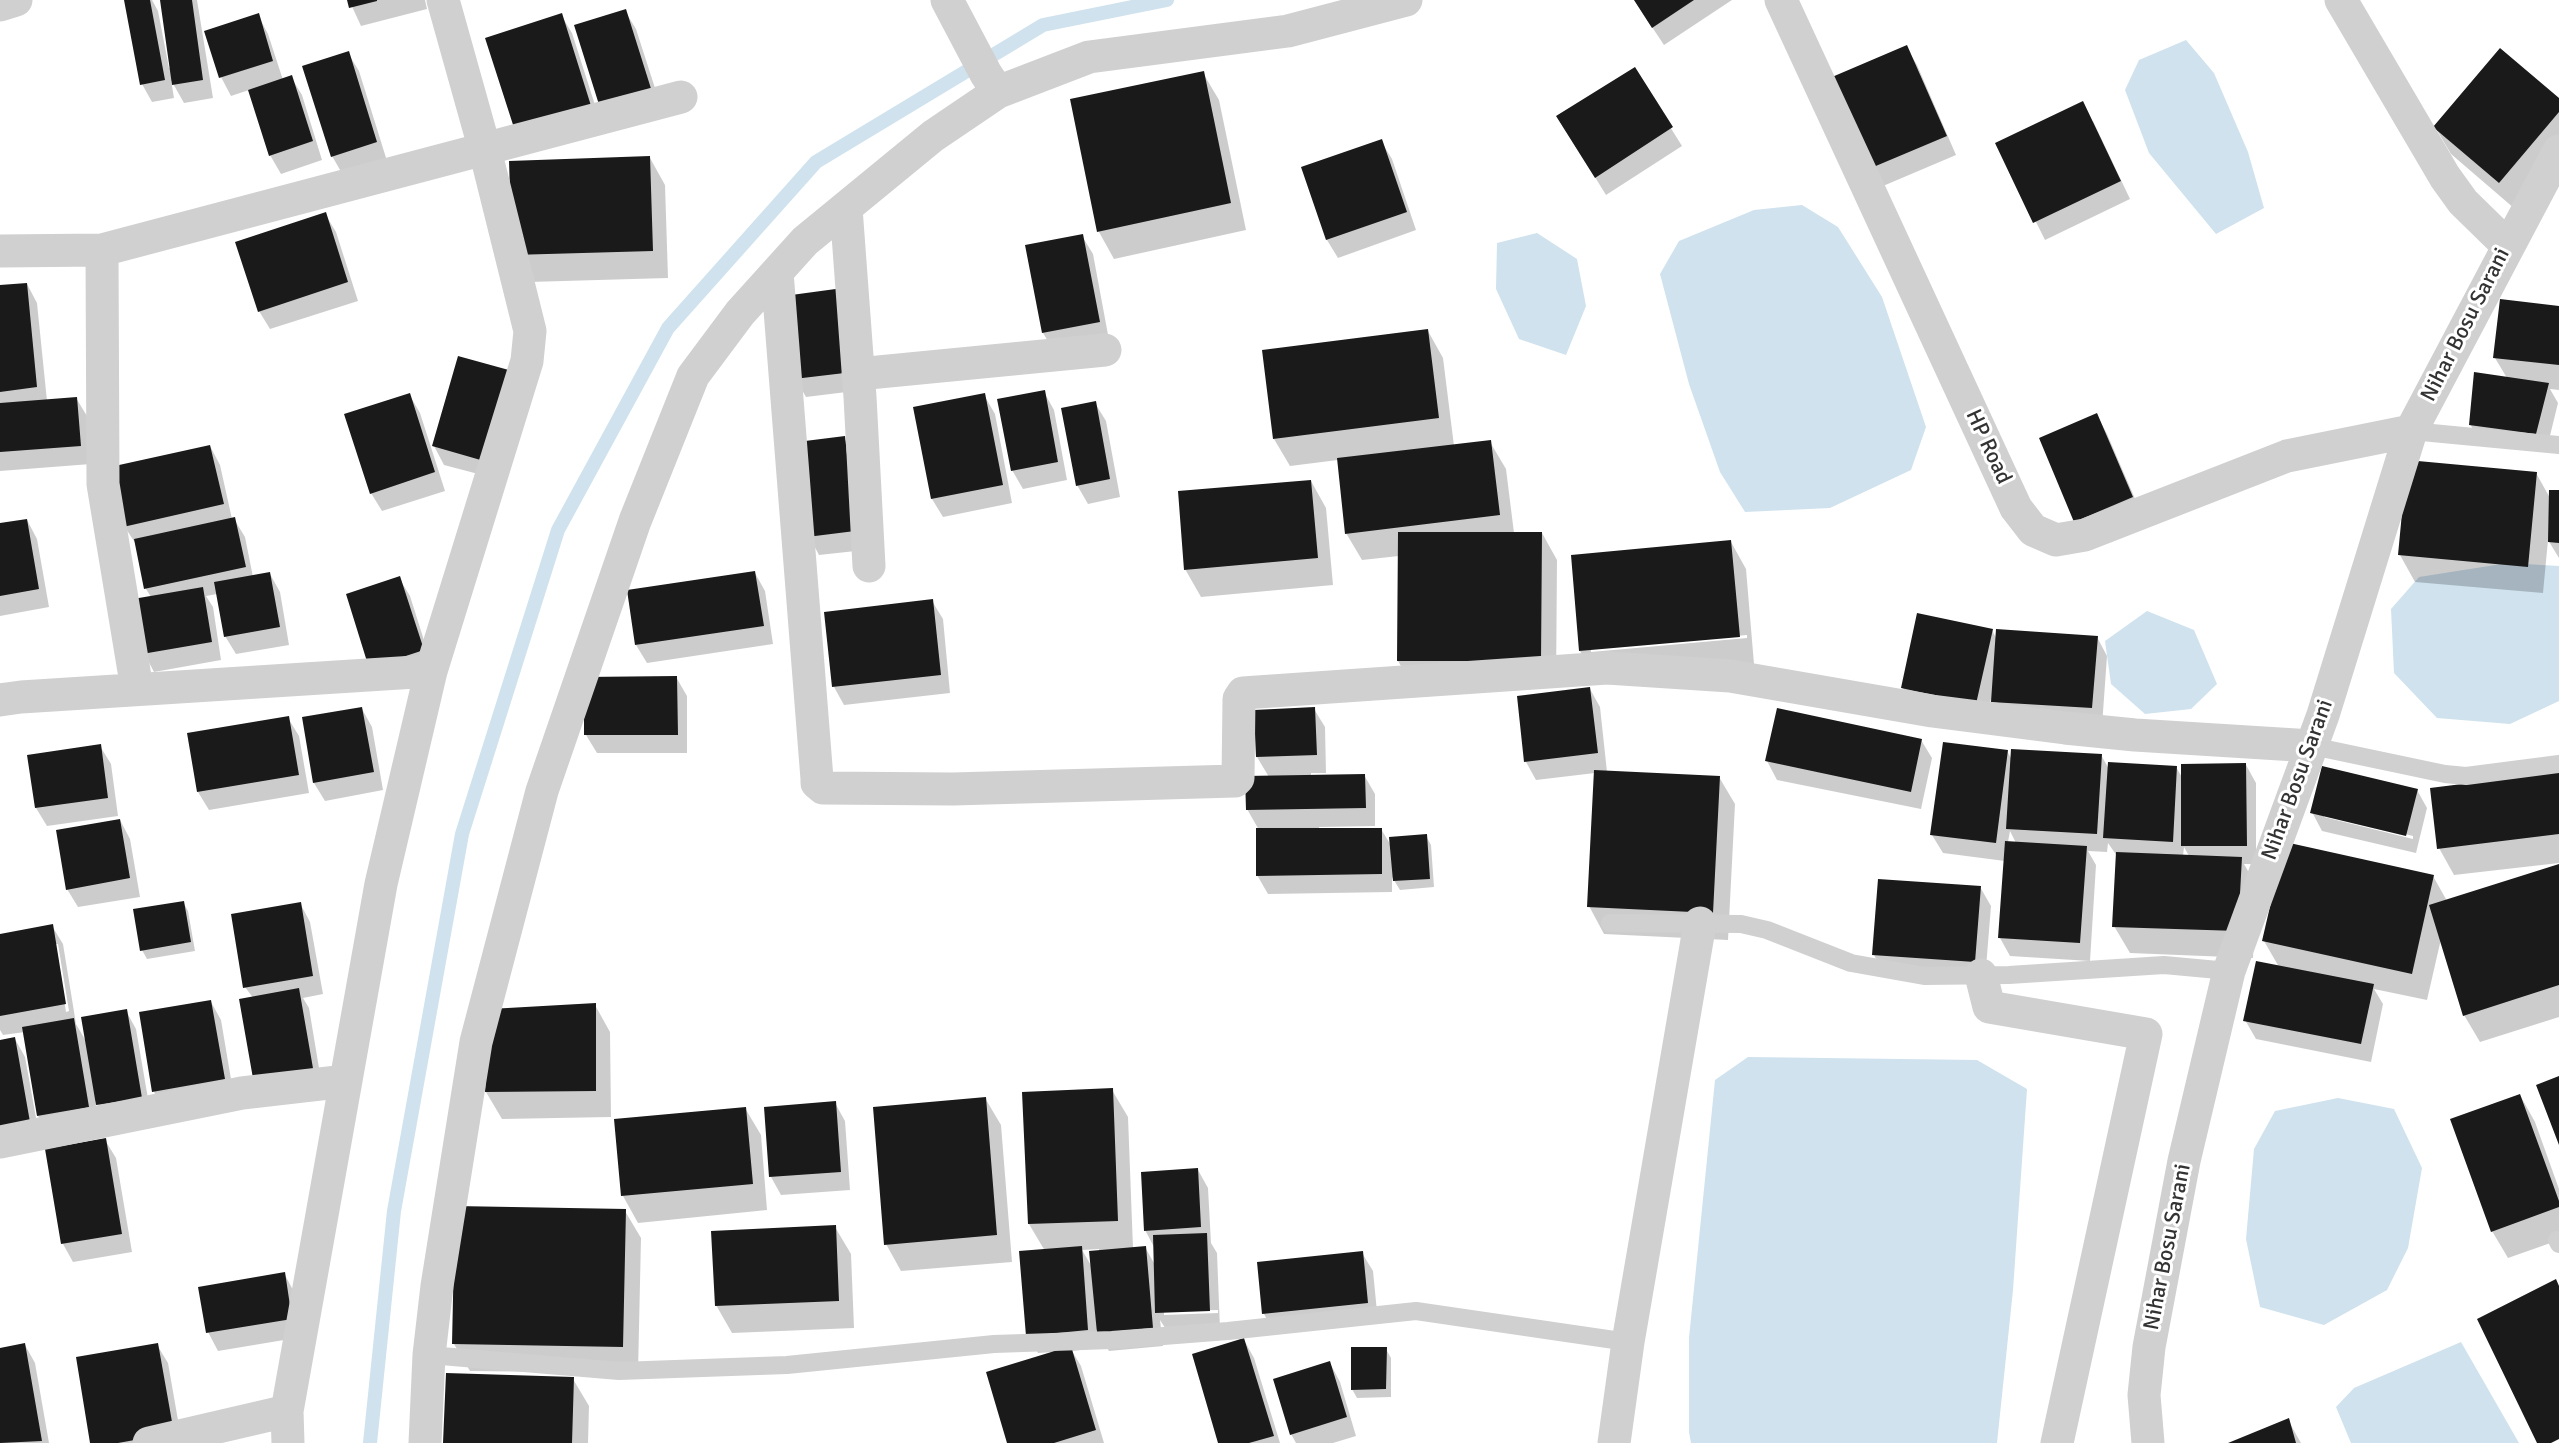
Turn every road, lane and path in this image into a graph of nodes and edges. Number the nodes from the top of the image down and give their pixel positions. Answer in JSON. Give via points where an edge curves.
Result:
{"nodes":[{"id":1,"x":16,"y":0,"type":"edge"},
{"id":2,"x":443,"y":0,"type":"edge"},
{"id":3,"x":1406,"y":0,"type":"edge"},
{"id":4,"x":1781,"y":0,"type":"edge"},
{"id":5,"x":2342,"y":0,"type":"edge"},
{"id":6,"x":0,"y":5,"type":"edge"},
{"id":7,"x":951,"y":7,"type":"edge"},
{"id":8,"x":992,"y":83,"type":"junction"},
{"id":9,"x":681,"y":97,"type":"dead end"},
{"id":10,"x":485,"y":150,"type":"junction"},
{"id":11,"x":2559,"y":151,"type":"edge"},
{"id":12,"x":846,"y":208,"type":"junction"},
{"id":13,"x":2507,"y":245,"type":"junction"},
{"id":14,"x":102,"y":250,"type":"junction"},
{"id":15,"x":0,"y":251,"type":"edge"},
{"id":16,"x":777,"y":272,"type":"junction"},
{"id":17,"x":1105,"y":350,"type":"dead end"},
{"id":18,"x":858,"y":374,"type":"junction"},
{"id":19,"x":2411,"y":431,"type":"junction"},
{"id":20,"x":2559,"y":445,"type":"edge"},
{"id":21,"x":869,"y":566,"type":"dead end"},
{"id":22,"x":431,"y":671,"type":"junction"},
{"id":23,"x":137,"y":689,"type":"junction"},
{"id":24,"x":0,"y":700,"type":"edge"},
{"id":25,"x":2312,"y":746,"type":"junction"},
{"id":26,"x":2559,"y":764,"type":"edge"},
{"id":27,"x":1610,"y":922,"type":"dead end"},
{"id":28,"x":1700,"y":923,"type":"junction"},
{"id":29,"x":2229,"y":971,"type":"junction"},
{"id":30,"x":1981,"y":975,"type":"junction"},
{"id":31,"x":346,"y":1081,"type":"junction"},
{"id":32,"x":0,"y":1142,"type":"edge"},
{"id":33,"x":1628,"y":1342,"type":"junction"},
{"id":34,"x":429,"y":1355,"type":"junction"},
{"id":35,"x":288,"y":1427,"type":"edge"},
{"id":36,"x":149,"y":1443,"type":"edge"},
{"id":37,"x":425,"y":1443,"type":"edge"},
{"id":38,"x":1614,"y":1443,"type":"edge"},
{"id":39,"x":2057,"y":1443,"type":"edge"},
{"id":40,"x":2148,"y":1443,"type":"edge"}],
"edges":[{"from":1,"to":6,"type":"street"},
{"from":2,"to":10,"type":"street"},
{"from":3,"to":8,"type":"street","via":[[1288,31],[1089,57]]},
{"from":4,"to":19,"type":"street","name":"HP Road","via":[[2016,508],[2033,531],[2056,540],[2085,535],[2287,456]]},
{"from":5,"to":13,"type":"street","via":[[2445,177],[2463,202]]},
{"from":7,"to":8,"type":"street"},
{"from":8,"to":12,"type":"street"},
{"from":9,"to":10,"type":"street"},
{"from":10,"to":14,"type":"street"},
{"from":10,"to":22,"type":"street","via":[[530,331],[527,361]]},
{"from":11,"to":13,"type":"street","name":"Nihar Bosu Sarani"},
{"from":12,"to":16,"type":"street","via":[[805,241]]},
{"from":12,"to":18,"type":"street"},
{"from":13,"to":19,"type":"street","name":"Nihar Bosu Sarani"},
{"from":14,"to":15,"type":"street"},
{"from":14,"to":23,"type":"street","via":[[103,484]]},
{"from":16,"to":25,"type":"street","via":[[817,783],[823,788],[953,789],[1234,780],[1238,778],[1239,699],[1243,693],[1607,668],[1730,676],[1932,711],[2065,728]]},
{"from":16,"to":34,"type":"street","via":[[693,376],[635,521],[542,791],[476,1042]]},
{"from":17,"to":18,"type":"street"},
{"from":18,"to":21,"type":"street"},
{"from":19,"to":20,"type":"lane"},
{"from":19,"to":25,"type":"street","name":"Nihar Bosu Sarani"},
{"from":22,"to":23,"type":"street"},
{"from":22,"to":31,"type":"street","via":[[381,884]]},
{"from":23,"to":24,"type":"street"},
{"from":25,"to":26,"type":"lane","via":[[2466,776]]},
{"from":25,"to":29,"type":"street","name":"Nihar Bosu Sarani"},
{"from":27,"to":28,"type":"lane"},
{"from":28,"to":30,"type":"lane","via":[[1741,924],[1767,930],[1851,963],[1924,976]]},
{"from":28,"to":33,"type":"street"},
{"from":29,"to":30,"type":"lane","via":[[2164,965]]},
{"from":29,"to":40,"type":"street","name":"Nihar Bosu Sarani","via":[[2184,1161],[2149,1347],[2144,1395]]},
{"from":30,"to":39,"type":"street","via":[[1989,1007],[2146,1034]]},
{"from":31,"to":32,"type":"street","via":[[242,1094]]},
{"from":31,"to":35,"type":"street"},
{"from":33,"to":34,"type":"lane","via":[[1416,1311],[1124,1339],[994,1344],[787,1365],[619,1371]]},
{"from":33,"to":38,"type":"street"},
{"from":34,"to":37,"type":"street"},
{"from":35,"to":36,"type":"street"}]}
